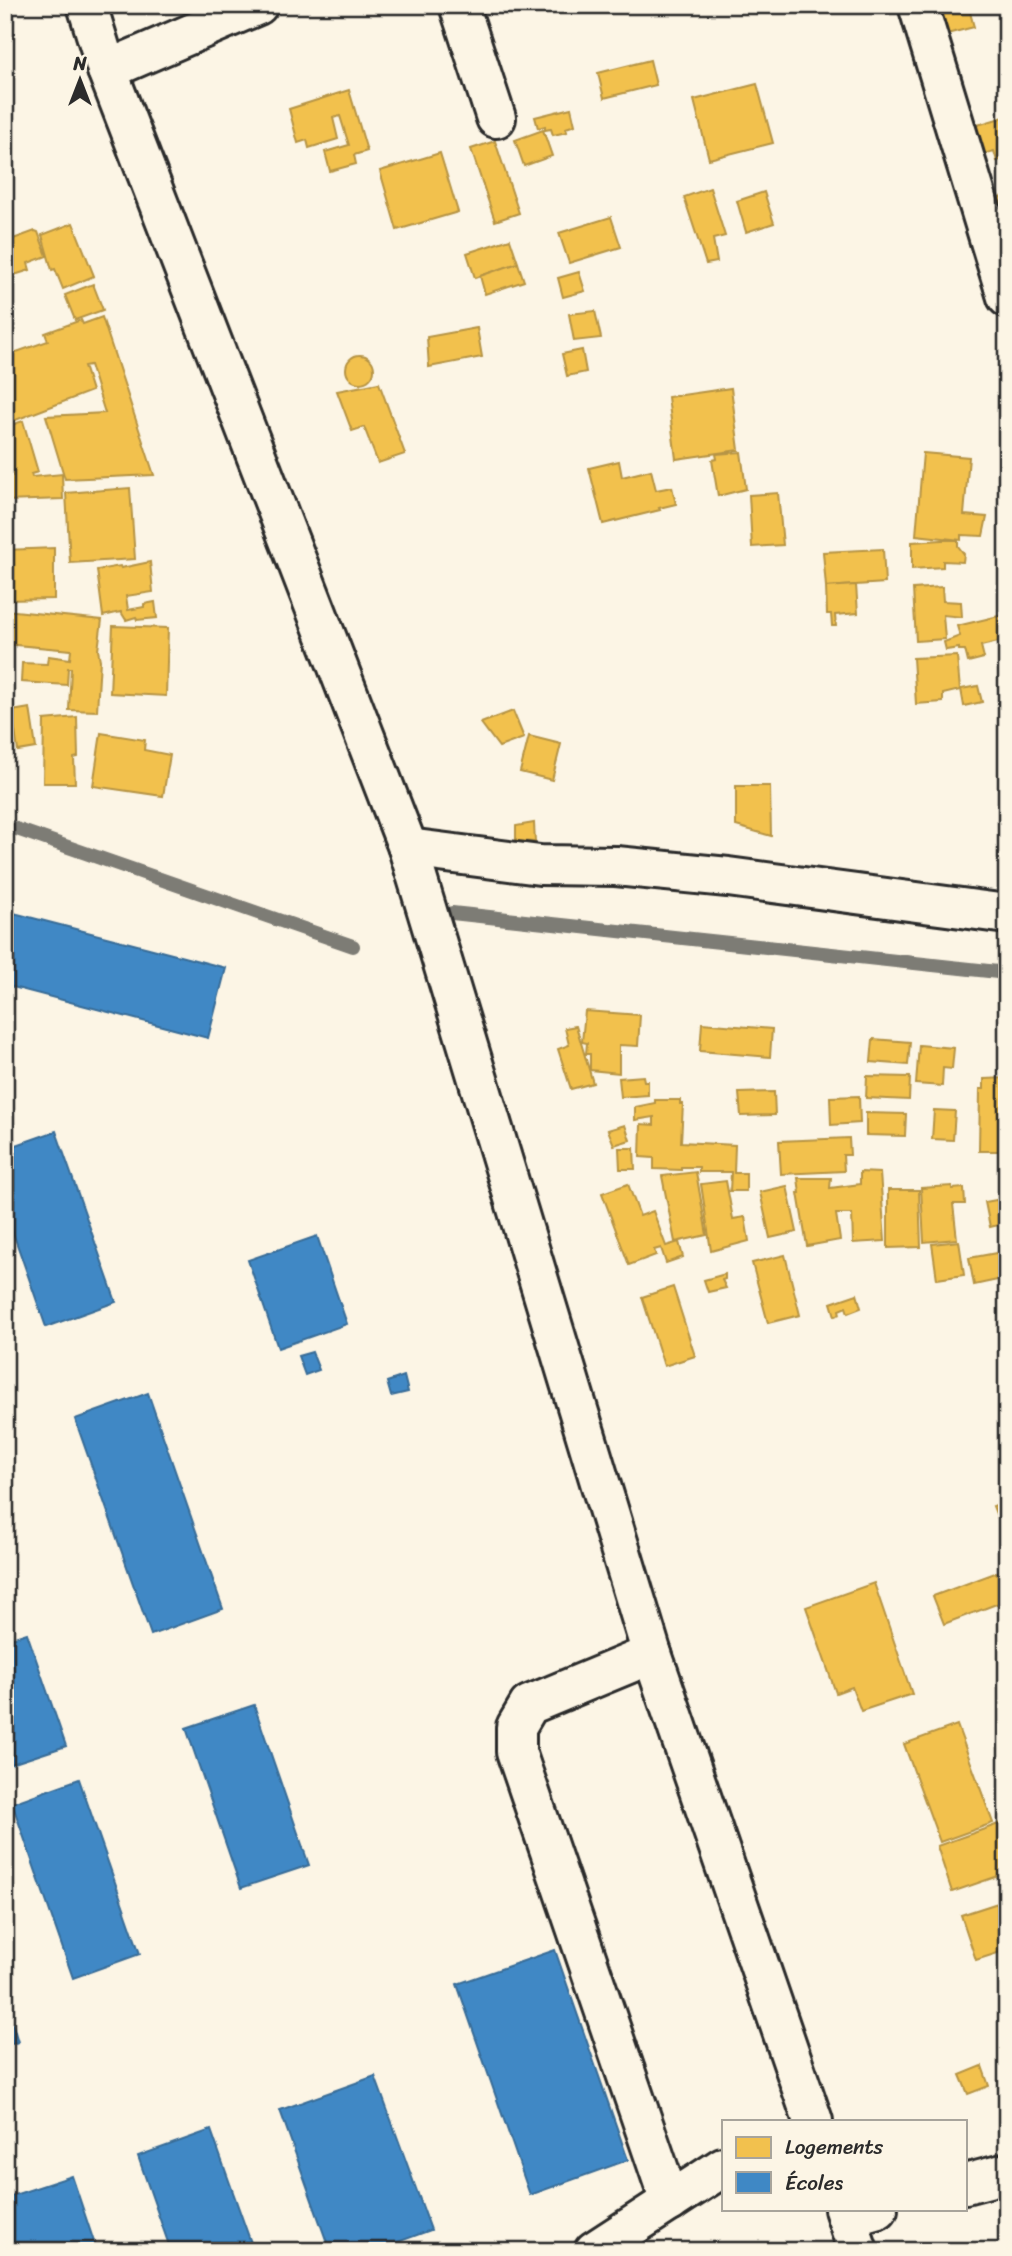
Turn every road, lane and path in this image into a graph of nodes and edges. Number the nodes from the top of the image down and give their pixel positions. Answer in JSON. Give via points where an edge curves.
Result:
{"nodes":[{"id":1,"x":87,"y":5,"type":"edge"},
{"id":2,"x":258,"y":5,"type":"edge"},
{"id":3,"x":459,"y":5,"type":"edge"},
{"id":4,"x":918,"y":5,"type":"edge"},
{"id":5,"x":107,"y":70,"type":"junction"},
{"id":6,"x":496,"y":118,"type":"dead end"},
{"id":7,"x":1007,"y":297,"type":"edge"},
{"id":8,"x":408,"y":848,"type":"junction"},
{"id":9,"x":1007,"y":914,"type":"edge"},
{"id":10,"x":652,"y":1654,"type":"junction"},
{"id":11,"x":806,"y":2118,"type":"edge"},
{"id":12,"x":722,"y":2168,"type":"edge"},
{"id":13,"x":1007,"y":2172,"type":"edge"},
{"id":14,"x":967,"y":2183,"type":"edge"},
{"id":15,"x":670,"y":2202,"type":"junction"},
{"id":16,"x":594,"y":2251,"type":"edge"}],
"edges":[{"from":1,"to":5,"type":"street"},
{"from":2,"to":5,"type":"street"},
{"from":3,"to":6,"type":"street"},
{"from":4,"to":7,"type":"street"},
{"from":5,"to":8,"type":"street"},
{"from":8,"to":9,"type":"street","via":[[540,865],[617,866],[728,877]]},
{"from":8,"to":10,"type":"street"},
{"from":10,"to":11,"type":"street"},
{"from":10,"to":15,"type":"street","via":[[529,1705],[516,1727],[516,1752]]},
{"from":12,"to":15,"type":"street"},
{"from":13,"to":14,"type":"street"},
{"from":15,"to":16,"type":"street"}]}
